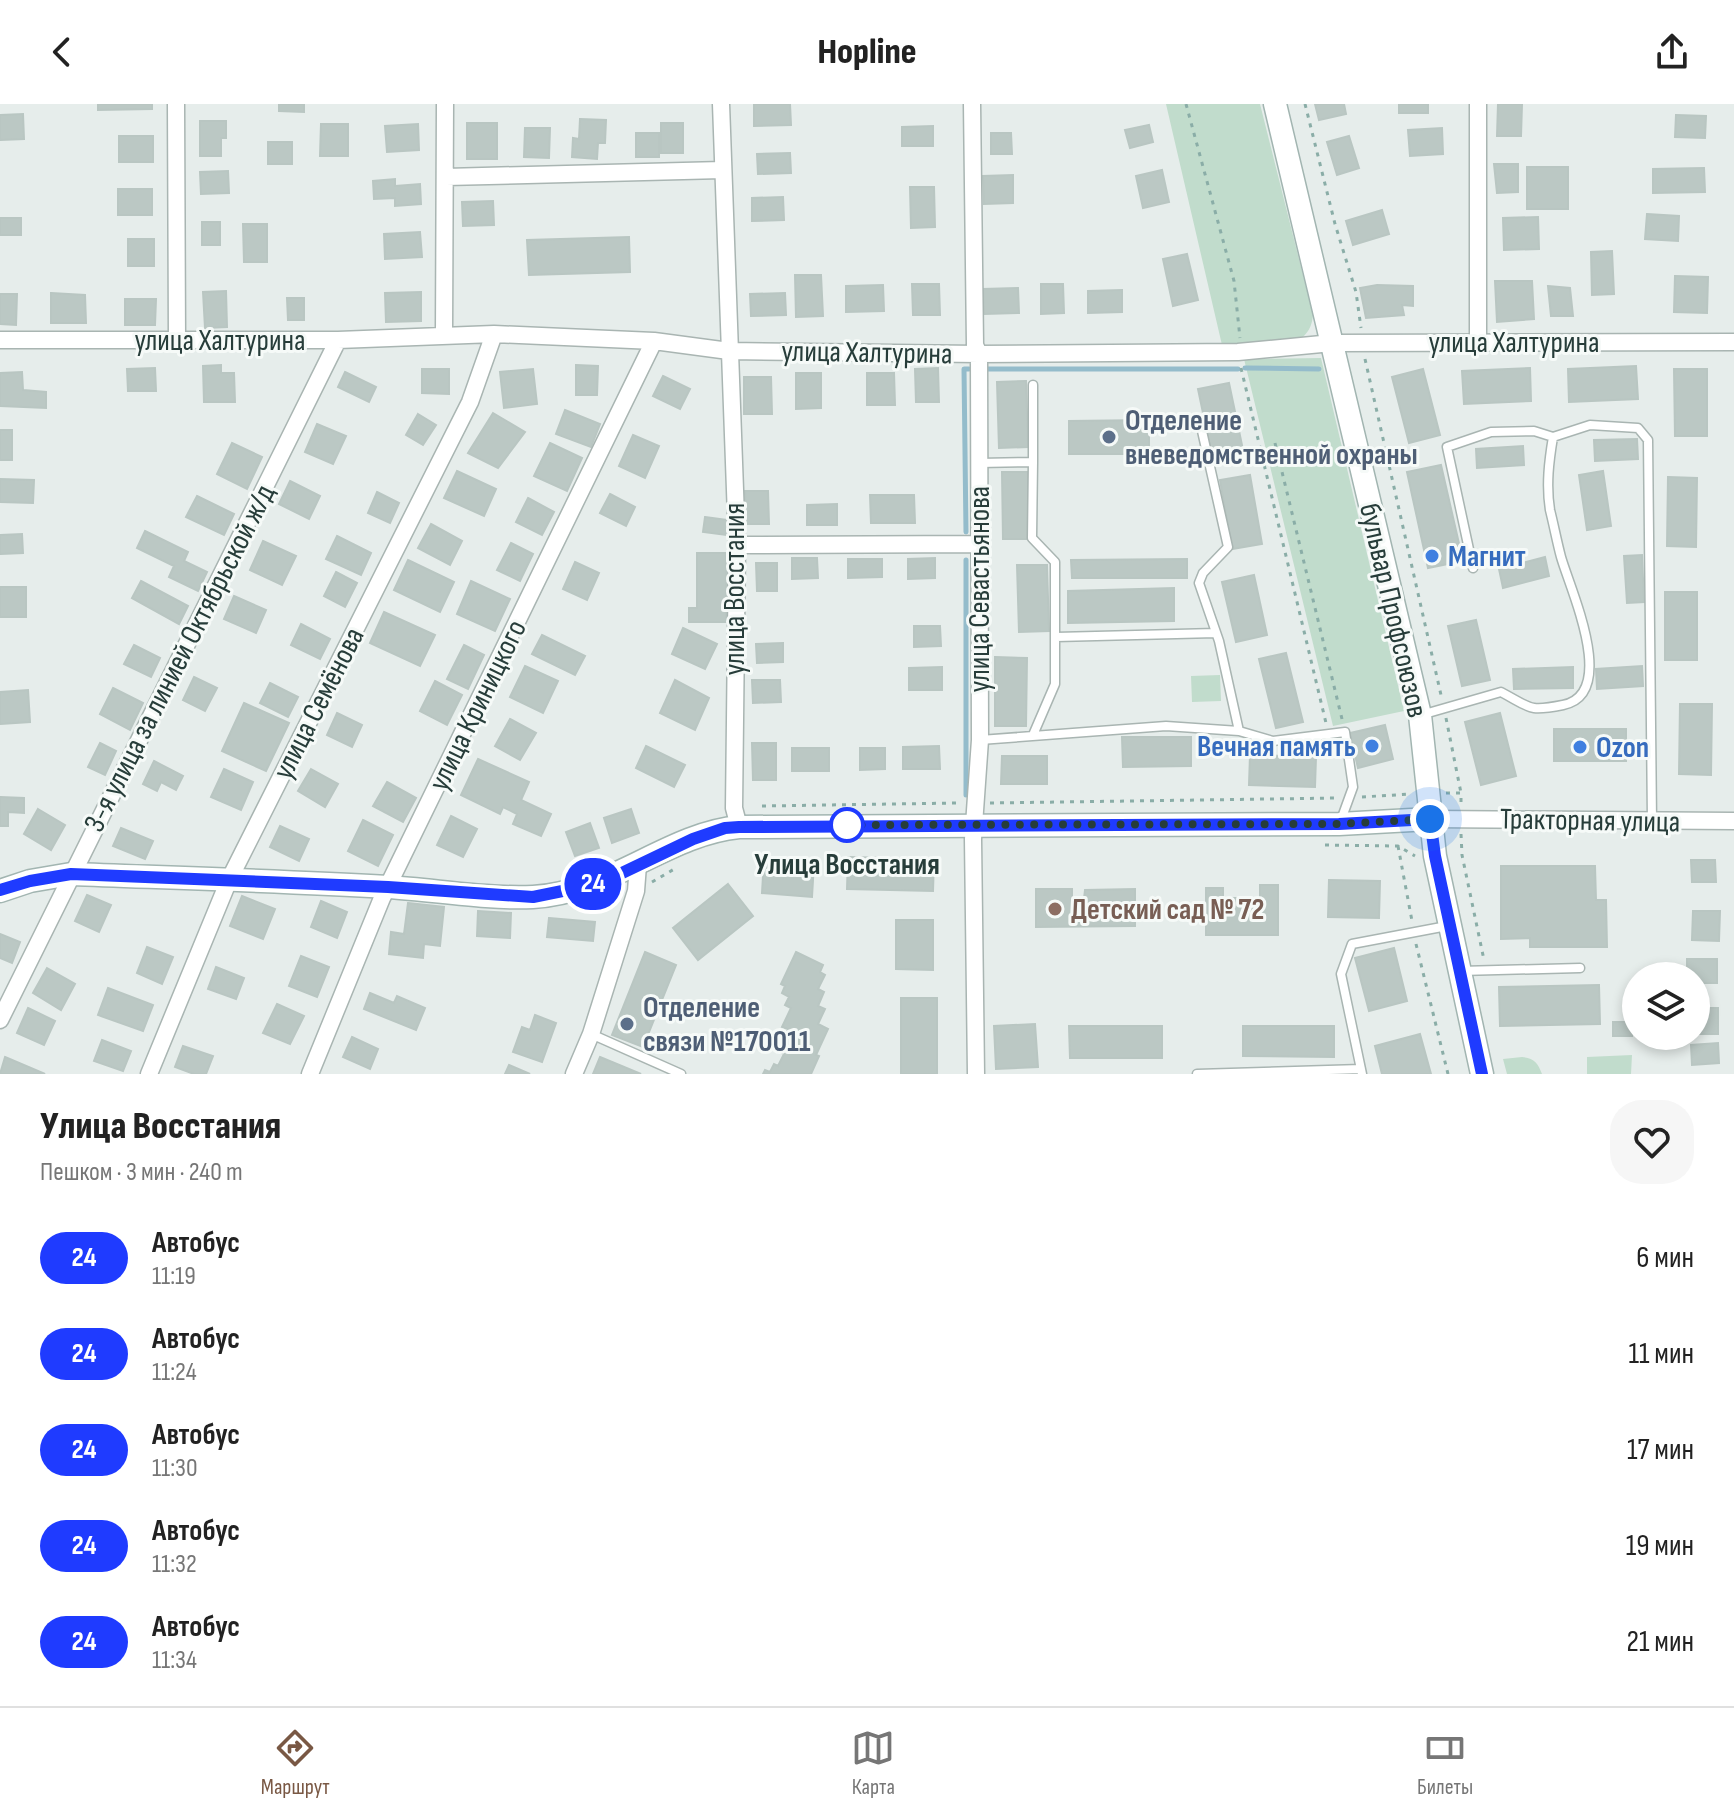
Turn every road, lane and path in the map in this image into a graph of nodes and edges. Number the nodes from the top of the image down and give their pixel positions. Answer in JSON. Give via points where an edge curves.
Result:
{"nodes":[{"id":1,"x":176,"y":104,"type":"edge"},
{"id":2,"x":445,"y":104,"type":"edge"},
{"id":3,"x":721,"y":104,"type":"edge"},
{"id":4,"x":972,"y":104,"type":"edge"},
{"id":5,"x":1186,"y":104,"type":"edge"},
{"id":6,"x":1275,"y":104,"type":"edge"},
{"id":7,"x":1305,"y":104,"type":"edge"},
{"id":8,"x":1478,"y":104,"type":"edge"},
{"id":9,"x":722,"y":170,"type":"junction"},
{"id":10,"x":446,"y":177,"type":"junction"},
{"id":11,"x":444,"y":334,"type":"junction"},
{"id":12,"x":494,"y":334,"type":"junction"},
{"id":13,"x":0,"y":340,"type":"edge"},
{"id":14,"x":177,"y":340,"type":"junction"},
{"id":15,"x":338,"y":340,"type":"junction"},
{"id":16,"x":654,"y":341,"type":"junction"},
{"id":17,"x":1478,"y":342,"type":"junction"},
{"id":18,"x":1734,"y":342,"type":"edge"},
{"id":19,"x":1332,"y":343,"type":"junction"},
{"id":20,"x":1364,"y":343,"type":"junction"},
{"id":21,"x":729,"y":351,"type":"junction"},
{"id":22,"x":1238,"y":352,"type":"junction"},
{"id":23,"x":979,"y":354,"type":"junction"},
{"id":24,"x":1033,"y":385,"type":"dead end"},
{"id":25,"x":1200,"y":422,"type":"dead end"},
{"id":26,"x":1553,"y":437,"type":"junction"},
{"id":27,"x":1275,"y":443,"type":"dead end"},
{"id":28,"x":1033,"y":462,"type":"junction"},
{"id":29,"x":979,"y":463,"type":"junction"},
{"id":30,"x":978,"y":544,"type":"junction"},
{"id":31,"x":737,"y":545,"type":"junction"},
{"id":32,"x":1473,"y":568,"type":"dead end"},
{"id":33,"x":1216,"y":633,"type":"junction"},
{"id":34,"x":1056,"y":637,"type":"junction"},
{"id":35,"x":1444,"y":708,"type":"junction"},
{"id":36,"x":1420,"y":715,"type":"junction"},
{"id":37,"x":1239,"y":731,"type":"junction"},
{"id":38,"x":1345,"y":732,"type":"junction"},
{"id":39,"x":1329,"y":733,"type":"junction"},
{"id":40,"x":1033,"y":735,"type":"junction"},
{"id":41,"x":980,"y":740,"type":"junction"},
{"id":42,"x":1461,"y":793,"type":"junction"},
{"id":43,"x":1427,"y":794,"type":"junction"},
{"id":44,"x":1349,"y":798,"type":"junction"},
{"id":45,"x":977,"y":803,"type":"junction"},
{"id":46,"x":737,"y":818,"type":"junction"},
{"id":47,"x":1430,"y":819,"type":"junction"},
{"id":48,"x":1461,"y":819,"type":"junction"},
{"id":49,"x":1652,"y":821,"type":"junction"},
{"id":50,"x":1734,"y":821,"type":"edge"},
{"id":51,"x":1339,"y":824,"type":"junction"},
{"id":52,"x":974,"y":826,"type":"junction"},
{"id":53,"x":1398,"y":846,"type":"dead end"},
{"id":54,"x":638,"y":865,"type":"junction"},
{"id":55,"x":71,"y":874,"type":"junction"},
{"id":56,"x":229,"y":880,"type":"junction"},
{"id":57,"x":388,"y":887,"type":"junction"},
{"id":58,"x":0,"y":891,"type":"edge"},
{"id":59,"x":1450,"y":926,"type":"junction"},
{"id":60,"x":1414,"y":934,"type":"junction"},
{"id":61,"x":1580,"y":968,"type":"dead end"},
{"id":62,"x":1486,"y":970,"type":"junction"},
{"id":63,"x":1459,"y":971,"type":"junction"},
{"id":64,"x":0,"y":1020,"type":"edge"},
{"id":65,"x":591,"y":1034,"type":"junction"},
{"id":66,"x":1362,"y":1071,"type":"edge"},
{"id":67,"x":149,"y":1074,"type":"edge"},
{"id":68,"x":310,"y":1074,"type":"edge"},
{"id":69,"x":574,"y":1074,"type":"edge"},
{"id":70,"x":681,"y":1074,"type":"edge"},
{"id":71,"x":976,"y":1074,"type":"edge"},
{"id":72,"x":1197,"y":1074,"type":"edge"},
{"id":73,"x":1448,"y":1074,"type":"edge"},
{"id":74,"x":1482,"y":1074,"type":"edge"}],
"edges":[{"from":1,"to":14,"type":"street"},
{"from":2,"to":10,"type":"street"},
{"from":3,"to":9,"type":"street"},
{"from":4,"to":23,"type":"street","name":"улица Севастьянова"},
{"from":5,"to":22,"type":"path","via":[[1234,281]]},
{"from":6,"to":19,"type":"main road","name":"бульвар Профсоюзов"},
{"from":7,"to":20,"type":"path","via":[[1356,292]]},
{"from":8,"to":17,"type":"street"},
{"from":9,"to":10,"type":"street"},
{"from":9,"to":21,"type":"street"},
{"from":10,"to":11,"type":"street"},
{"from":11,"to":12,"type":"street","name":"улица Халтурина"},
{"from":11,"to":15,"type":"street","name":"улица Халтурина"},
{"from":12,"to":16,"type":"street","name":"улица Халтурина"},
{"from":12,"to":56,"type":"street","name":"улица Семёнова","via":[[470,402]]},
{"from":13,"to":14,"type":"street","name":"улица Халтурина"},
{"from":14,"to":15,"type":"street","name":"улица Халтурина"},
{"from":15,"to":55,"type":"street","name":"3-я улица за линией Октябрьской ж/д"},
{"from":16,"to":21,"type":"street","name":"улица Халтурина"},
{"from":16,"to":57,"type":"street","name":"улица Криницкого"},
{"from":17,"to":18,"type":"street","name":"улица Халтурина"},
{"from":17,"to":20,"type":"street","name":"улица Халтурина"},
{"from":19,"to":20,"type":"street","name":"улица Халтурина"},
{"from":19,"to":22,"type":"street","name":"улица Халтурина"},
{"from":19,"to":36,"type":"main road","name":"бульвар Профсоюзов"},
{"from":20,"to":35,"type":"path"},
{"from":21,"to":23,"type":"street","name":"улица Халтурина"},
{"from":21,"to":31,"type":"street","name":"улица Восстания"},
{"from":22,"to":23,"type":"street","name":"улица Халтурина"},
{"from":22,"to":39,"type":"path"},
{"from":23,"to":29,"type":"street","name":"улица Севастьянова"},
{"from":24,"to":28,"type":"lane"},
{"from":25,"to":33,"type":"lane","via":[[1228,547],[1199,583]]},
{"from":26,"to":32,"type":"lane","via":[[1534,431],[1491,432],[1447,447]]},
{"from":26,"to":35,"type":"lane","via":[[1548,491],[1561,558],[1586,629],[1584,690],[1573,703],[1534,710],[1501,692]]},
{"from":26,"to":49,"type":"lane","via":[[1590,425],[1619,425],[1638,428],[1648,440]]},
{"from":27,"to":38,"type":"path"},
{"from":28,"to":29,"type":"lane"},
{"from":28,"to":34,"type":"lane","via":[[1032,538],[1055,562]]},
{"from":29,"to":30,"type":"street","name":"улица Севастьянова"},
{"from":30,"to":31,"type":"street"},
{"from":30,"to":41,"type":"street","name":"улица Севастьянова"},
{"from":31,"to":46,"type":"street","name":"улица Восстания"},
{"from":33,"to":34,"type":"lane"},
{"from":33,"to":37,"type":"lane"},
{"from":34,"to":40,"type":"lane","via":[[1055,684]]},
{"from":35,"to":36,"type":"lane"},
{"from":35,"to":42,"type":"path"},
{"from":36,"to":43,"type":"main road","name":"бульвар Профсоюзов"},
{"from":37,"to":39,"type":"lane","via":[[1273,741]]},
{"from":37,"to":40,"type":"lane","via":[[1166,726]]},
{"from":38,"to":39,"type":"lane"},
{"from":38,"to":44,"type":"lane","via":[[1353,787]]},
{"from":40,"to":41,"type":"lane"},
{"from":41,"to":45,"type":"street","name":"улица Севастьянова"},
{"from":42,"to":43,"type":"path"},
{"from":42,"to":48,"type":"path"},
{"from":43,"to":44,"type":"path"},
{"from":43,"to":47,"type":"main road","name":"бульвар Профсоюзов"},
{"from":44,"to":45,"type":"path"},
{"from":44,"to":51,"type":"lane"},
{"from":45,"to":46,"type":"path","via":[[782,805]]},
{"from":45,"to":52,"type":"street","name":"улица Севастьянова"},
{"from":46,"to":52,"type":"main road","name":"Тракторная улица"},
{"from":46,"to":54,"type":"main road","name":"Тракторная улица"},
{"from":47,"to":48,"type":"street","name":"Тракторная улица"},
{"from":47,"to":51,"type":"main road","name":"Тракторная улица"},
{"from":47,"to":59,"type":"main road","name":"бульвар Профсоюзов"},
{"from":48,"to":49,"type":"street","name":"Тракторная улица"},
{"from":48,"to":62,"type":"path","via":[[1462,855]]},
{"from":49,"to":50,"type":"street","name":"Тракторная улица"},
{"from":51,"to":52,"type":"main road","name":"Тракторная улица"},
{"from":52,"to":71,"type":"street","name":"улица Севастьянова"},
{"from":53,"to":60,"type":"path"},
{"from":54,"to":57,"type":"main road","name":"Тракторная улица","via":[[587,886],[533,897]]},
{"from":54,"to":65,"type":"street","via":[[636,891]]},
{"from":55,"to":56,"type":"main road","name":"Тракторная улица"},
{"from":55,"to":58,"type":"main road","name":"Тракторная улица"},
{"from":55,"to":64,"type":"street","name":"3-я улица за линией Октябрьской ж/д"},
{"from":56,"to":57,"type":"main road","name":"Тракторная улица"},
{"from":56,"to":67,"type":"street","name":"улица Семёнова"},
{"from":57,"to":68,"type":"street","name":"улица Криницкого"},
{"from":59,"to":60,"type":"lane"},
{"from":59,"to":63,"type":"main road","name":"бульвар Профсоюзов"},
{"from":60,"to":66,"type":"lane","via":[[1352,944],[1341,974]]},
{"from":60,"to":73,"type":"path"},
{"from":61,"to":62,"type":"lane"},
{"from":62,"to":63,"type":"lane"},
{"from":63,"to":74,"type":"main road","name":"бульвар Профсоюзов"},
{"from":65,"to":69,"type":"street"},
{"from":65,"to":70,"type":"lane"},
{"from":66,"to":72,"type":"lane"}]}
